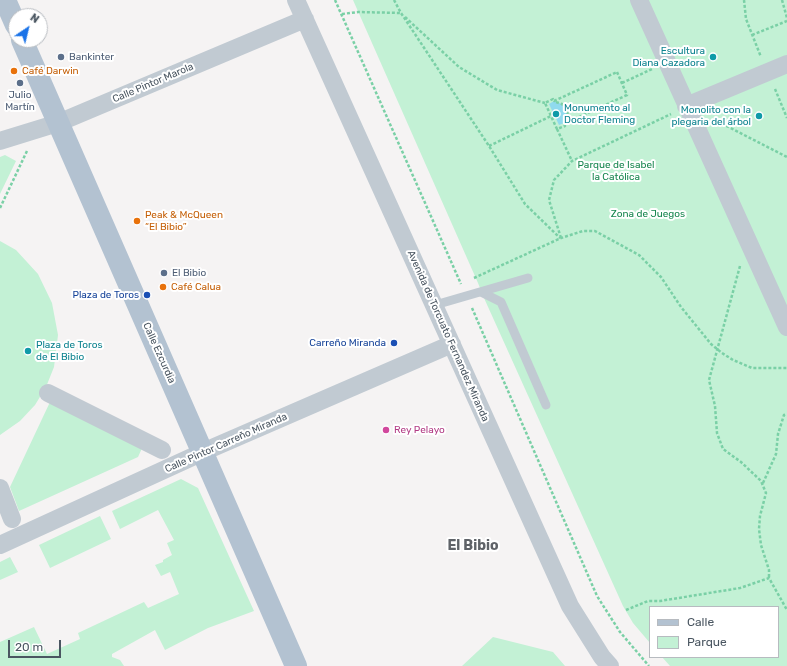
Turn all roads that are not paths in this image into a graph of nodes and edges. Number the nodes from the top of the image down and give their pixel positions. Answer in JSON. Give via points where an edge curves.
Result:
{"nodes":[{"id":1,"x":296,"y":0,"type":"edge"},
{"id":2,"x":639,"y":0,"type":"edge"},
{"id":3,"x":305,"y":19,"type":"junction"},
{"id":4,"x":25,"y":48,"type":"edge"},
{"id":5,"x":787,"y":64,"type":"edge"},
{"id":6,"x":686,"y":106,"type":"junction"},
{"id":7,"x":58,"y":123,"type":"junction"},
{"id":8,"x":0,"y":141,"type":"edge"},
{"id":9,"x":528,"y":278,"type":"dead end"},
{"id":10,"x":481,"y":292,"type":"junction"},
{"id":11,"x":435,"y":305,"type":"junction"},
{"id":12,"x":787,"y":327,"type":"edge"},
{"id":13,"x":452,"y":344,"type":"junction"},
{"id":14,"x":48,"y":393,"type":"dead end"},
{"id":15,"x":546,"y":405,"type":"dead end"},
{"id":16,"x":162,"y":450,"type":"dead end"},
{"id":17,"x":203,"y":452,"type":"junction"},
{"id":18,"x":0,"y":488,"type":"edge"},
{"id":19,"x":12,"y":519,"type":"dead end"},
{"id":20,"x":0,"y":544,"type":"edge"},
{"id":21,"x":296,"y":666,"type":"edge"},
{"id":22,"x":610,"y":666,"type":"edge"}],
"edges":[{"from":1,"to":3,"type":"street","name":"Avenida de Torcuato Fernandez Miranda"},
{"from":2,"to":6,"type":"street"},
{"from":3,"to":7,"type":"street","name":"Calle Pintor Marola"},
{"from":3,"to":11,"type":"street","name":"Avenida de Torcuato Fernandez Miranda"},
{"from":4,"to":7,"type":"main road","name":"Calle Ezcurdia"},
{"from":5,"to":6,"type":"street"},
{"from":6,"to":12,"type":"street"},
{"from":7,"to":8,"type":"street","name":"Calle Pintor Marola"},
{"from":7,"to":17,"type":"main road","name":"Calle Ezcurdia"},
{"from":9,"to":10,"type":"lane"},
{"from":10,"to":11,"type":"lane"},
{"from":10,"to":15,"type":"lane","via":[[501,302]]},
{"from":11,"to":13,"type":"street","name":"Avenida de Torcuato Fernandez Miranda"},
{"from":13,"to":17,"type":"street","name":"Calle Pintor Carreño Miranda"},
{"from":13,"to":22,"type":"street","name":"Avenida de Torcuato Fernandez Miranda","via":[[570,606]]},
{"from":14,"to":16,"type":"street"},
{"from":17,"to":20,"type":"street","name":"Calle Pintor Carreño Miranda"},
{"from":17,"to":21,"type":"main road","name":"Calle Ezcurdia"},
{"from":18,"to":19,"type":"street"}]}
